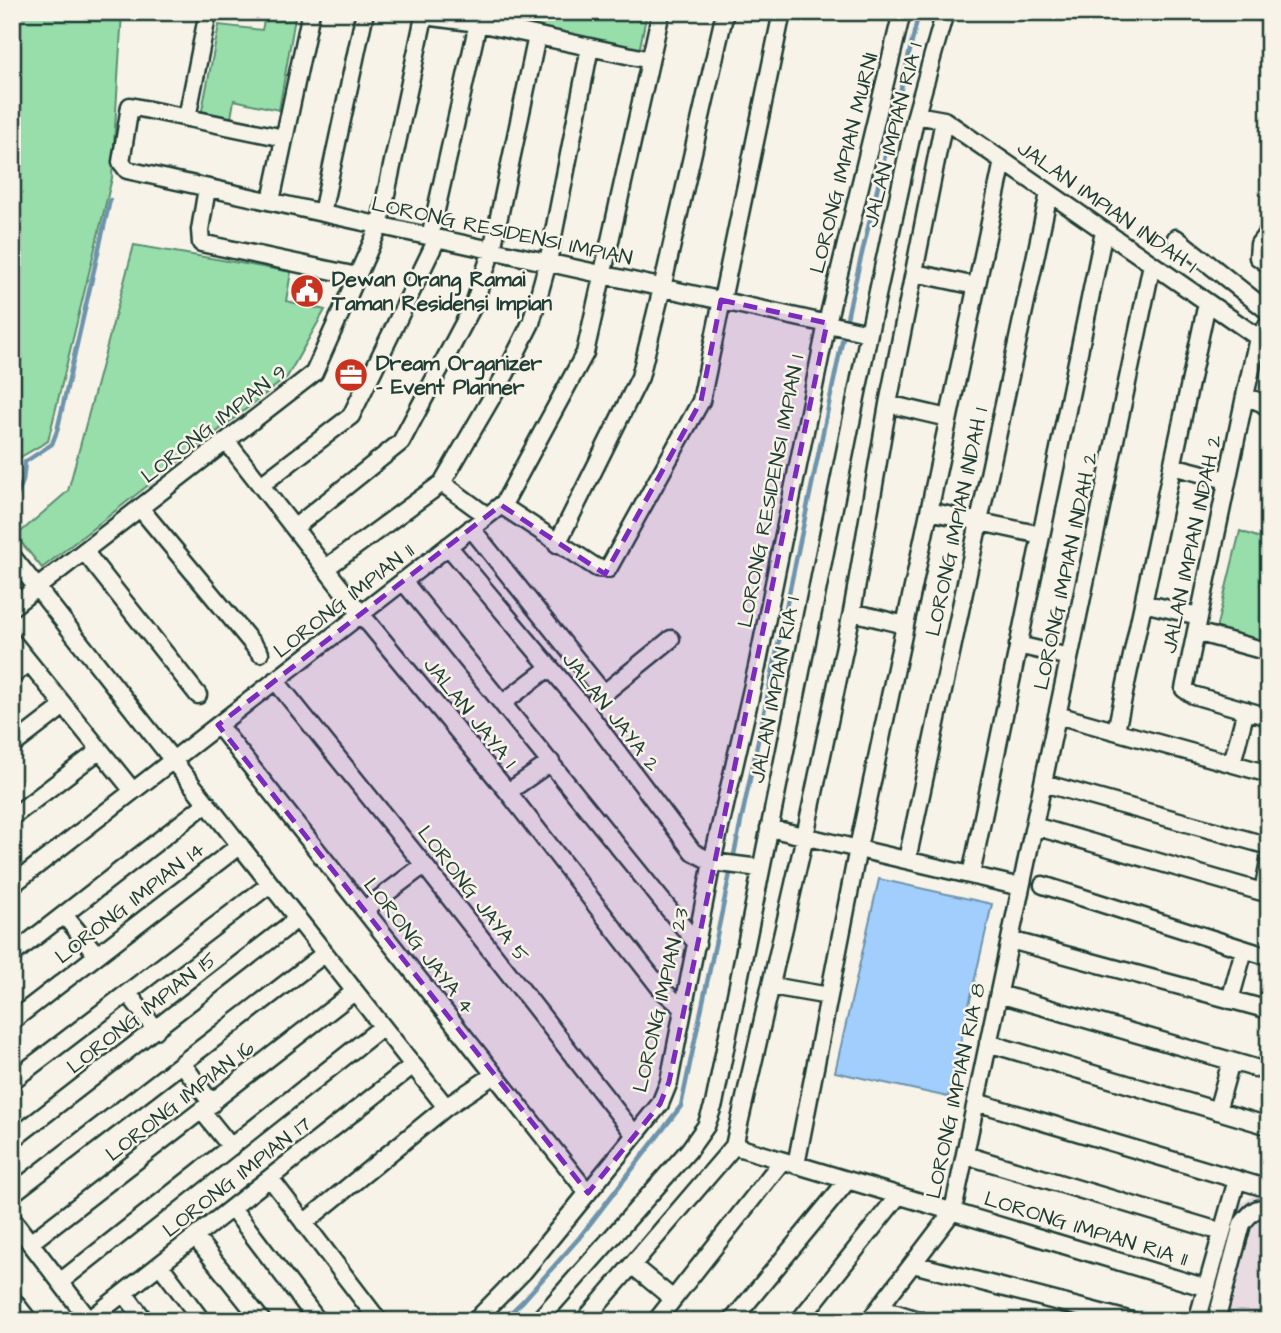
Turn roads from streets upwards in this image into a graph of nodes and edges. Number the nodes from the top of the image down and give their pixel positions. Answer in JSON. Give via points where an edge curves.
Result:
{"nodes":[{"id":1,"x":208,"y":12,"type":"edge"},
{"id":2,"x":312,"y":12,"type":"edge"},
{"id":3,"x":365,"y":12,"type":"edge"},
{"id":4,"x":660,"y":12,"type":"edge"},
{"id":5,"x":725,"y":12,"type":"edge"},
{"id":6,"x":782,"y":12,"type":"edge"},
{"id":7,"x":902,"y":12,"type":"edge"},
{"id":8,"x":945,"y":12,"type":"edge"},
{"id":9,"x":424,"y":14,"type":"edge"},
{"id":10,"x":478,"y":23,"type":"junction"},
{"id":11,"x":537,"y":36,"type":"junction"},
{"id":12,"x":590,"y":47,"type":"junction"},
{"id":13,"x":650,"y":60,"type":"junction"},
{"id":14,"x":916,"y":115,"type":"junction"},
{"id":15,"x":187,"y":118,"type":"junction"},
{"id":16,"x":944,"y":120,"type":"junction"},
{"id":17,"x":284,"y":138,"type":"junction"},
{"id":18,"x":1003,"y":161,"type":"junction"},
{"id":19,"x":207,"y":188,"type":"junction"},
{"id":20,"x":1049,"y":193,"type":"junction"},
{"id":21,"x":271,"y":201,"type":"junction"},
{"id":22,"x":322,"y":213,"type":"junction"},
{"id":23,"x":379,"y":227,"type":"junction"},
{"id":24,"x":1104,"y":231,"type":"junction"},
{"id":25,"x":1269,"y":231,"type":"edge"},
{"id":26,"x":434,"y":238,"type":"junction"},
{"id":27,"x":1176,"y":238,"type":"dead end"},
{"id":28,"x":492,"y":250,"type":"junction"},
{"id":29,"x":1264,"y":261,"type":"edge"},
{"id":30,"x":548,"y":262,"type":"junction"},
{"id":31,"x":1152,"y":264,"type":"junction"},
{"id":32,"x":915,"y":273,"type":"junction"},
{"id":33,"x":603,"y":275,"type":"junction"},
{"id":34,"x":357,"y":276,"type":"junction"},
{"id":35,"x":976,"y":286,"type":"junction"},
{"id":36,"x":662,"y":288,"type":"junction"},
{"id":37,"x":721,"y":300,"type":"junction"},
{"id":38,"x":1208,"y":303,"type":"junction"},
{"id":39,"x":1269,"y":312,"type":"edge"},
{"id":40,"x":1269,"y":323,"type":"edge"},
{"id":41,"x":832,"y":324,"type":"junction"},
{"id":42,"x":861,"y":331,"type":"junction"},
{"id":43,"x":1263,"y":341,"type":"edge"},
{"id":44,"x":1245,"y":396,"type":"junction"},
{"id":45,"x":888,"y":404,"type":"junction"},
{"id":46,"x":1269,"y":410,"type":"edge"},
{"id":47,"x":948,"y":418,"type":"junction"},
{"id":48,"x":227,"y":442,"type":"junction"},
{"id":49,"x":1172,"y":466,"type":"junction"},
{"id":50,"x":1227,"y":480,"type":"junction"},
{"id":51,"x":442,"y":483,"type":"junction"},
{"id":52,"x":261,"y":485,"type":"junction"},
{"id":53,"x":501,"y":505,"type":"junction"},
{"id":54,"x":140,"y":508,"type":"junction"},
{"id":55,"x":929,"y":511,"type":"junction"},
{"id":56,"x":487,"y":516,"type":"junction"},
{"id":57,"x":979,"y":522,"type":"junction"},
{"id":58,"x":294,"y":528,"type":"junction"},
{"id":59,"x":471,"y":528,"type":"junction"},
{"id":60,"x":1041,"y":535,"type":"junction"},
{"id":61,"x":557,"y":544,"type":"junction"},
{"id":62,"x":448,"y":546,"type":"junction"},
{"id":63,"x":84,"y":551,"type":"junction"},
{"id":64,"x":12,"y":556,"type":"edge"},
{"id":65,"x":326,"y":568,"type":"junction"},
{"id":66,"x":403,"y":581,"type":"junction"},
{"id":67,"x":38,"y":587,"type":"junction"},
{"id":68,"x":1143,"y":603,"type":"junction"},
{"id":69,"x":12,"y":607,"type":"edge"},
{"id":70,"x":852,"y":612,"type":"junction"},
{"id":71,"x":361,"y":614,"type":"junction"},
{"id":72,"x":1197,"y":624,"type":"junction"},
{"id":73,"x":905,"y":625,"type":"junction"},
{"id":74,"x":671,"y":639,"type":"dead end"},
{"id":75,"x":12,"y":640,"type":"edge"},
{"id":76,"x":1018,"y":645,"type":"junction"},
{"id":77,"x":1269,"y":652,"type":"edge"},
{"id":78,"x":260,"y":653,"type":"dead end"},
{"id":79,"x":1069,"y":657,"type":"junction"},
{"id":80,"x":29,"y":663,"type":"junction"},
{"id":81,"x":550,"y":667,"type":"junction"},
{"id":82,"x":757,"y":667,"type":"joint"},
{"id":83,"x":12,"y":676,"type":"edge"},
{"id":84,"x":275,"y":680,"type":"junction"},
{"id":85,"x":604,"y":694,"type":"junction"},
{"id":86,"x":198,"y":695,"type":"dead end"},
{"id":87,"x":503,"y":703,"type":"junction"},
{"id":88,"x":64,"y":706,"type":"junction"},
{"id":89,"x":584,"y":709,"type":"junction"},
{"id":90,"x":1246,"y":710,"type":"junction"},
{"id":91,"x":1057,"y":715,"type":"junction"},
{"id":92,"x":1269,"y":717,"type":"edge"},
{"id":93,"x":218,"y":725,"type":"junction"},
{"id":94,"x":1116,"y":730,"type":"junction"},
{"id":95,"x":12,"y":746,"type":"edge"},
{"id":96,"x":100,"y":750,"type":"junction"},
{"id":97,"x":173,"y":760,"type":"junction"},
{"id":98,"x":551,"y":761,"type":"junction"},
{"id":99,"x":1232,"y":764,"type":"junction"},
{"id":100,"x":1269,"y":774,"type":"edge"},
{"id":101,"x":1043,"y":783,"type":"junction"},
{"id":102,"x":133,"y":791,"type":"junction"},
{"id":103,"x":508,"y":792,"type":"junction"},
{"id":104,"x":207,"y":803,"type":"junction"},
{"id":105,"x":12,"y":817,"type":"edge"},
{"id":106,"x":1034,"y":826,"type":"junction"},
{"id":107,"x":769,"y":828,"type":"junction"},
{"id":108,"x":805,"y":836,"type":"junction"},
{"id":109,"x":240,"y":845,"type":"junction"},
{"id":110,"x":1269,"y":845,"type":"edge"},
{"id":111,"x":858,"y":848,"type":"junction"},
{"id":112,"x":907,"y":859,"type":"junction"},
{"id":113,"x":1269,"y":861,"type":"edge"},
{"id":114,"x":719,"y":863,"type":"junction"},
{"id":115,"x":424,"y":865,"type":"junction"},
{"id":116,"x":752,"y":867,"type":"junction"},
{"id":117,"x":971,"y":875,"type":"junction"},
{"id":118,"x":270,"y":884,"type":"junction"},
{"id":119,"x":12,"y":885,"type":"edge"},
{"id":120,"x":1043,"y":885,"type":"dead end"},
{"id":121,"x":1021,"y":887,"type":"junction"},
{"id":122,"x":1266,"y":893,"type":"edge"},
{"id":123,"x":364,"y":910,"type":"junction"},
{"id":124,"x":64,"y":915,"type":"junction"},
{"id":125,"x":297,"y":919,"type":"junction"},
{"id":126,"x":1010,"y":940,"type":"junction"},
{"id":127,"x":697,"y":944,"type":"junction"},
{"id":128,"x":1244,"y":950,"type":"junction"},
{"id":129,"x":324,"y":954,"type":"junction"},
{"id":130,"x":12,"y":956,"type":"edge"},
{"id":131,"x":97,"y":956,"type":"junction"},
{"id":132,"x":1269,"y":957,"type":"edge"},
{"id":133,"x":771,"y":986,"type":"junction"},
{"id":134,"x":354,"y":992,"type":"junction"},
{"id":135,"x":128,"y":993,"type":"junction"},
{"id":136,"x":999,"y":994,"type":"junction"},
{"id":137,"x":829,"y":996,"type":"junction"},
{"id":138,"x":1230,"y":1000,"type":"junction"},
{"id":139,"x":683,"y":1008,"type":"junction"},
{"id":140,"x":1269,"y":1010,"type":"edge"},
{"id":141,"x":12,"y":1021,"type":"edge"},
{"id":142,"x":382,"y":1027,"type":"junction"},
{"id":143,"x":156,"y":1030,"type":"junction"},
{"id":144,"x":988,"y":1043,"type":"junction"},
{"id":145,"x":1231,"y":1061,"type":"junction"},
{"id":146,"x":182,"y":1063,"type":"junction"},
{"id":147,"x":412,"y":1066,"type":"junction"},
{"id":148,"x":1269,"y":1072,"type":"edge"},
{"id":149,"x":494,"y":1074,"type":"junction"},
{"id":150,"x":12,"y":1081,"type":"edge"},
{"id":151,"x":976,"y":1102,"type":"junction"},
{"id":152,"x":207,"y":1107,"type":"junction"},
{"id":153,"x":446,"y":1107,"type":"junction"},
{"id":154,"x":1217,"y":1111,"type":"junction"},
{"id":155,"x":1269,"y":1126,"type":"edge"},
{"id":156,"x":635,"y":1135,"type":"junction"},
{"id":157,"x":12,"y":1140,"type":"edge"},
{"id":158,"x":734,"y":1146,"type":"junction"},
{"id":159,"x":231,"y":1147,"type":"junction"},
{"id":160,"x":965,"y":1155,"type":"junction"},
{"id":161,"x":789,"y":1163,"type":"junction"},
{"id":162,"x":270,"y":1178,"type":"junction"},
{"id":163,"x":1237,"y":1180,"type":"junction"},
{"id":164,"x":848,"y":1181,"type":"junction"},
{"id":165,"x":1269,"y":1189,"type":"edge"},
{"id":166,"x":588,"y":1193,"type":"junction"},
{"id":167,"x":12,"y":1194,"type":"edge"},
{"id":168,"x":898,"y":1196,"type":"junction"},
{"id":169,"x":232,"y":1208,"type":"junction"},
{"id":170,"x":1269,"y":1209,"type":"edge"},
{"id":171,"x":953,"y":1211,"type":"junction"},
{"id":172,"x":12,"y":1219,"type":"edge"},
{"id":173,"x":304,"y":1223,"type":"junction"},
{"id":174,"x":1222,"y":1232,"type":"junction"},
{"id":175,"x":195,"y":1237,"type":"junction"},
{"id":176,"x":30,"y":1243,"type":"junction"},
{"id":177,"x":913,"y":1264,"type":"junction"},
{"id":178,"x":160,"y":1265,"type":"junction"},
{"id":179,"x":633,"y":1266,"type":"junction"},
{"id":180,"x":60,"y":1282,"type":"junction"},
{"id":181,"x":1206,"y":1288,"type":"junction"},
{"id":182,"x":124,"y":1293,"type":"junction"},
{"id":183,"x":12,"y":1299,"type":"edge"},
{"id":184,"x":673,"y":1299,"type":"junction"},
{"id":185,"x":874,"y":1314,"type":"edge"},
{"id":186,"x":89,"y":1320,"type":"edge"},
{"id":187,"x":29,"y":1321,"type":"edge"},
{"id":188,"x":145,"y":1321,"type":"edge"},
{"id":189,"x":202,"y":1321,"type":"edge"},
{"id":190,"x":262,"y":1321,"type":"edge"},
{"id":191,"x":318,"y":1321,"type":"edge"},
{"id":192,"x":379,"y":1321,"type":"edge"},
{"id":193,"x":475,"y":1321,"type":"edge"},
{"id":194,"x":538,"y":1321,"type":"edge"},
{"id":195,"x":584,"y":1321,"type":"edge"},
{"id":196,"x":656,"y":1321,"type":"edge"},
{"id":197,"x":732,"y":1321,"type":"edge"},
{"id":198,"x":799,"y":1321,"type":"edge"},
{"id":199,"x":921,"y":1321,"type":"edge"},
{"id":200,"x":1132,"y":1321,"type":"edge"},
{"id":201,"x":1197,"y":1321,"type":"edge"},
{"id":202,"x":1216,"y":1321,"type":"edge"}],
"edges":[{"from":1,"to":15,"type":"street"},
{"from":2,"to":17,"type":"street"},
{"from":3,"to":22,"type":"street"},
{"from":4,"to":13,"type":"street","name":"LORONG IMPIAN 11"},
{"from":5,"to":36,"type":"street"},
{"from":6,"to":37,"type":"street"},
{"from":7,"to":41,"type":"street","name":"LORONG IMPIAN MURNI"},
{"from":8,"to":14,"type":"street","name":"JALAN IMPIAN RIA 1"},
{"from":9,"to":10,"type":"street"},
{"from":9,"to":23,"type":"street","name":"LORONG IMPIAN 9"},
{"from":10,"to":11,"type":"street"},
{"from":10,"to":26,"type":"street"},
{"from":11,"to":12,"type":"street"},
{"from":11,"to":28,"type":"street"},
{"from":12,"to":13,"type":"street"},
{"from":12,"to":30,"type":"street"},
{"from":13,"to":33,"type":"street","name":"LORONG IMPIAN 11"},
{"from":14,"to":16,"type":"street","name":"JALAN IMPIAN INDAH 1"},
{"from":14,"to":42,"type":"street","name":"JALAN IMPIAN RIA 1"},
{"from":15,"to":17,"type":"street"},
{"from":15,"to":19,"type":"street","name":"LORONG RESIDENSI IMPIAN","via":[[130,106],[121,162],[127,170]]},
{"from":16,"to":18,"type":"street","name":"JALAN IMPIAN INDAH 1"},
{"from":16,"to":32,"type":"street"},
{"from":17,"to":21,"type":"street"},
{"from":18,"to":20,"type":"street","name":"JALAN IMPIAN INDAH 1"},
{"from":18,"to":35,"type":"street"},
{"from":19,"to":21,"type":"street","name":"LORONG RESIDENSI IMPIAN"},
{"from":19,"to":34,"type":"street","via":[[201,243]]},
{"from":20,"to":24,"type":"street","name":"JALAN IMPIAN INDAH 1"},
{"from":20,"to":57,"type":"street","name":"LORONG IMPIAN INDAH 1"},
{"from":21,"to":22,"type":"street","name":"LORONG RESIDENSI IMPIAN"},
{"from":22,"to":23,"type":"street","name":"LORONG RESIDENSI IMPIAN"},
{"from":23,"to":26,"type":"street","name":"LORONG RESIDENSI IMPIAN"},
{"from":23,"to":34,"type":"street","name":"LORONG IMPIAN 9"},
{"from":24,"to":31,"type":"street","name":"JALAN IMPIAN INDAH 1"},
{"from":24,"to":60,"type":"street"},
{"from":25,"to":29,"type":"street","via":[[1259,244]]},
{"from":26,"to":28,"type":"street","name":"LORONG RESIDENSI IMPIAN"},
{"from":26,"to":52,"type":"street","via":[[351,416]]},
{"from":27,"to":39,"type":"street","name":"JALAN IMPIAN INDAH 1"},
{"from":28,"to":30,"type":"street","name":"LORONG RESIDENSI IMPIAN"},
{"from":28,"to":58,"type":"street","via":[[474,304],[401,442]]},
{"from":30,"to":33,"type":"street","name":"LORONG RESIDENSI IMPIAN"},
{"from":30,"to":51,"type":"street","via":[[531,323]]},
{"from":31,"to":38,"type":"street","name":"JALAN IMPIAN INDAH 1"},
{"from":31,"to":79,"type":"street","name":"LORONG IMPIAN INDAH 2"},
{"from":32,"to":35,"type":"street"},
{"from":32,"to":45,"type":"street"},
{"from":33,"to":36,"type":"street","name":"LORONG RESIDENSI IMPIAN"},
{"from":33,"to":53,"type":"street","name":"LORONG IMPIAN 11","via":[[585,353]]},
{"from":34,"to":48,"type":"street","name":"LORONG IMPIAN 9","via":[[314,373]]},
{"from":35,"to":47,"type":"street"},
{"from":36,"to":37,"type":"street","name":"LORONG RESIDENSI IMPIAN"},
{"from":36,"to":61,"type":"street","via":[[640,377]]},
{"from":37,"to":41,"type":"street","name":"LORONG RESIDENSI IMPIAN"},
{"from":37,"to":61,"type":"street","via":[[701,401],[608,569],[597,568]]},
{"from":38,"to":43,"type":"street","name":"JALAN IMPIAN INDAH 1"},
{"from":38,"to":49,"type":"street"},
{"from":40,"to":43,"type":"street","name":"JALAN IMPIAN INDAH 2"},
{"from":41,"to":42,"type":"street","name":"LORONG RESIDENSI IMPIAN"},
{"from":41,"to":82,"type":"street","name":"LORONG RESIDENSI IMPIAN 1"},
{"from":42,"to":107,"type":"street","name":"JALAN IMPIAN RIA 1"},
{"from":43,"to":44,"type":"street","name":"JALAN IMPIAN INDAH 2"},
{"from":44,"to":46,"type":"street"},
{"from":44,"to":50,"type":"street","name":"JALAN IMPIAN INDAH 2"},
{"from":45,"to":47,"type":"street"},
{"from":45,"to":70,"type":"street"},
{"from":47,"to":55,"type":"street"},
{"from":48,"to":52,"type":"street","name":"JALAN JAYA 1"},
{"from":48,"to":54,"type":"street","name":"LORONG IMPIAN 9"},
{"from":49,"to":50,"type":"street"},
{"from":49,"to":68,"type":"street"},
{"from":50,"to":72,"type":"street","name":"JALAN IMPIAN INDAH 2"},
{"from":51,"to":56,"type":"street"},
{"from":51,"to":65,"type":"street"},
{"from":52,"to":58,"type":"street","name":"JALAN JAYA 1"},
{"from":53,"to":56,"type":"street","name":"LORONG IMPIAN 11"},
{"from":53,"to":61,"type":"street"},
{"from":54,"to":63,"type":"street","name":"LORONG IMPIAN 9"},
{"from":54,"to":78,"type":"street"},
{"from":55,"to":57,"type":"street"},
{"from":55,"to":73,"type":"street"},
{"from":56,"to":59,"type":"street","name":"LORONG IMPIAN 11"},
{"from":57,"to":60,"type":"street"},
{"from":57,"to":112,"type":"street","name":"LORONG IMPIAN INDAH 1"},
{"from":58,"to":65,"type":"street","name":"JALAN JAYA 1"},
{"from":59,"to":62,"type":"street","name":"LORONG IMPIAN 11"},
{"from":59,"to":85,"type":"street"},
{"from":60,"to":76,"type":"street"},
{"from":62,"to":66,"type":"street","name":"LORONG IMPIAN 11"},
{"from":62,"to":81,"type":"street","name":"JALAN JAYA 2"},
{"from":63,"to":67,"type":"street","name":"LORONG IMPIAN 9"},
{"from":63,"to":86,"type":"street"},
{"from":64,"to":67,"type":"street"},
{"from":65,"to":71,"type":"street","name":"JALAN JAYA 1"},
{"from":66,"to":71,"type":"street","name":"LORONG IMPIAN 11"},
{"from":66,"to":87,"type":"street"},
{"from":67,"to":69,"type":"street","name":"LORONG IMPIAN 9"},
{"from":67,"to":97,"type":"street"},
{"from":68,"to":72,"type":"street"},
{"from":68,"to":94,"type":"street"},
{"from":70,"to":73,"type":"street"},
{"from":70,"to":108,"type":"street"},
{"from":71,"to":84,"type":"street","name":"LORONG IMPIAN 11"},
{"from":71,"to":103,"type":"street","name":"JALAN JAYA 1"},
{"from":72,"to":77,"type":"street"},
{"from":72,"to":90,"type":"street","name":"JALAN IMPIAN INDAH 2","via":[[1184,689]]},
{"from":73,"to":111,"type":"street"},
{"from":74,"to":85,"type":"street"},
{"from":75,"to":80,"type":"street"},
{"from":76,"to":79,"type":"street"},
{"from":76,"to":117,"type":"street"},
{"from":79,"to":91,"type":"street","name":"LORONG IMPIAN INDAH 2"},
{"from":80,"to":83,"type":"street"},
{"from":80,"to":88,"type":"street"},
{"from":81,"to":87,"type":"street"},
{"from":81,"to":89,"type":"street","name":"JALAN JAYA 2"},
{"from":82,"to":114,"type":"street","name":"LORONG IMPIAN 23"},
{"from":84,"to":93,"type":"street","name":"LORONG IMPIAN 11"},
{"from":84,"to":115,"type":"street","name":"LORONG JAYA 5"},
{"from":85,"to":89,"type":"street"},
{"from":87,"to":98,"type":"street"},
{"from":88,"to":95,"type":"street"},
{"from":88,"to":96,"type":"street"},
{"from":89,"to":114,"type":"street","name":"JALAN JAYA 2","via":[[693,852]]},
{"from":90,"to":92,"type":"street","name":"JALAN IMPIAN INDAH 2"},
{"from":90,"to":99,"type":"street"},
{"from":91,"to":94,"type":"street"},
{"from":91,"to":101,"type":"street","name":"LORONG IMPIAN INDAH 2"},
{"from":93,"to":97,"type":"street","name":"LORONG IMPIAN 11"},
{"from":93,"to":123,"type":"street","name":"LORONG JAYA 4"},
{"from":94,"to":99,"type":"street"},
{"from":96,"to":102,"type":"street"},
{"from":96,"to":105,"type":"street"},
{"from":97,"to":102,"type":"street","name":"LORONG IMPIAN 11"},
{"from":97,"to":104,"type":"street"},
{"from":98,"to":103,"type":"street"},
{"from":98,"to":127,"type":"street"},
{"from":99,"to":100,"type":"street"},
{"from":101,"to":106,"type":"street","name":"LORONG IMPIAN INDAH 2"},
{"from":101,"to":110,"type":"street"},
{"from":102,"to":119,"type":"street","name":"LORONG IMPIAN 11"},
{"from":103,"to":139,"type":"street","name":"JALAN JAYA 1","via":[[660,989]]},
{"from":104,"to":109,"type":"street"},
{"from":104,"to":124,"type":"street"},
{"from":106,"to":121,"type":"street","name":"LORONG IMPIAN INDAH 2"},
{"from":106,"to":122,"type":"street"},
{"from":107,"to":108,"type":"street"},
{"from":107,"to":116,"type":"street","name":"JALAN IMPIAN RIA 1"},
{"from":108,"to":111,"type":"street"},
{"from":108,"to":133,"type":"street"},
{"from":109,"to":118,"type":"street"},
{"from":109,"to":131,"type":"street","name":"LORONG IMPIAN 14"},
{"from":111,"to":112,"type":"street"},
{"from":111,"to":137,"type":"street"},
{"from":112,"to":117,"type":"street"},
{"from":113,"to":122,"type":"street"},
{"from":114,"to":116,"type":"street","name":"JALAN JAYA 2"},
{"from":114,"to":127,"type":"street","name":"LORONG IMPIAN 23"},
{"from":115,"to":123,"type":"street"},
{"from":115,"to":156,"type":"street","name":"LORONG JAYA 5"},
{"from":116,"to":194,"type":"street","name":"JALAN IMPIAN RIA 1","via":[[714,1104],[706,1126]]},
{"from":117,"to":121,"type":"street"},
{"from":118,"to":125,"type":"street"},
{"from":118,"to":135,"type":"street"},
{"from":120,"to":128,"type":"street"},
{"from":121,"to":126,"type":"street","name":"LORONG IMPIAN RIA 8"},
{"from":123,"to":149,"type":"street","name":"LORONG JAYA 4"},
{"from":124,"to":130,"type":"street"},
{"from":124,"to":131,"type":"street"},
{"from":125,"to":129,"type":"street"},
{"from":125,"to":143,"type":"street","name":"LORONG IMPIAN 15"},
{"from":126,"to":136,"type":"street","name":"LORONG IMPIAN RIA 8"},
{"from":126,"to":138,"type":"street"},
{"from":127,"to":139,"type":"street","name":"LORONG IMPIAN 23"},
{"from":128,"to":132,"type":"street"},
{"from":128,"to":138,"type":"street"},
{"from":129,"to":134,"type":"street"},
{"from":129,"to":146,"type":"street"},
{"from":131,"to":141,"type":"street","name":"LORONG IMPIAN 14"},
{"from":133,"to":137,"type":"street"},
{"from":133,"to":158,"type":"street"},
{"from":134,"to":142,"type":"street"},
{"from":134,"to":152,"type":"street","name":"LORONG IMPIAN 16"},
{"from":135,"to":143,"type":"street"},
{"from":135,"to":150,"type":"street"},
{"from":136,"to":144,"type":"street","name":"LORONG IMPIAN RIA 8"},
{"from":136,"to":145,"type":"street"},
{"from":137,"to":161,"type":"street"},
{"from":138,"to":140,"type":"street"},
{"from":139,"to":156,"type":"street","name":"LORONG IMPIAN 23","via":[[669,1082],[660,1104]]},
{"from":142,"to":147,"type":"street"},
{"from":142,"to":159,"type":"street"},
{"from":143,"to":157,"type":"street","name":"LORONG IMPIAN 15"},
{"from":144,"to":151,"type":"street","name":"LORONG IMPIAN RIA 8"},
{"from":144,"to":154,"type":"street"},
{"from":145,"to":148,"type":"street"},
{"from":145,"to":154,"type":"street"},
{"from":146,"to":152,"type":"street"},
{"from":146,"to":167,"type":"street"},
{"from":147,"to":153,"type":"street"},
{"from":147,"to":162,"type":"street","name":"LORONG IMPIAN 17"},
{"from":149,"to":153,"type":"street"},
{"from":149,"to":166,"type":"street","name":"LORONG JAYA 4"},
{"from":151,"to":160,"type":"street","name":"LORONG IMPIAN RIA 8"},
{"from":151,"to":163,"type":"street"},
{"from":152,"to":159,"type":"street"},
{"from":152,"to":176,"type":"street","name":"LORONG IMPIAN 16"},
{"from":153,"to":173,"type":"street"},
{"from":154,"to":155,"type":"street"},
{"from":156,"to":166,"type":"street","name":"LORONG IMPIAN 23"},
{"from":158,"to":161,"type":"street","name":"LORONG IMPIAN RIA 11"},
{"from":158,"to":179,"type":"street"},
{"from":159,"to":180,"type":"street"},
{"from":160,"to":171,"type":"street","name":"LORONG IMPIAN RIA 8"},
{"from":160,"to":174,"type":"street"},
{"from":161,"to":164,"type":"street","name":"LORONG IMPIAN RIA 11"},
{"from":161,"to":184,"type":"street"},
{"from":162,"to":169,"type":"street","name":"LORONG IMPIAN 17"},
{"from":162,"to":173,"type":"street"},
{"from":163,"to":165,"type":"street"},
{"from":163,"to":174,"type":"street"},
{"from":164,"to":168,"type":"street","name":"LORONG IMPIAN RIA 11"},
{"from":164,"to":197,"type":"street"},
{"from":166,"to":193,"type":"street","name":"LORONG IMPIAN 23","via":[[524,1271]]},
{"from":168,"to":171,"type":"street","name":"LORONG IMPIAN RIA 11"},
{"from":168,"to":198,"type":"street"},
{"from":169,"to":175,"type":"street","name":"LORONG IMPIAN 17"},
{"from":169,"to":191,"type":"street"},
{"from":170,"to":202,"type":"street","via":[[1251,1212],[1242,1224]]},
{"from":171,"to":177,"type":"street","name":"LORONG IMPIAN RIA 8"},
{"from":171,"to":181,"type":"street","name":"LORONG IMPIAN RIA 11"},
{"from":172,"to":176,"type":"street"},
{"from":173,"to":192,"type":"street"},
{"from":174,"to":181,"type":"street"},
{"from":175,"to":178,"type":"street","name":"LORONG IMPIAN 17"},
{"from":175,"to":190,"type":"street"},
{"from":176,"to":180,"type":"street"},
{"from":177,"to":185,"type":"street","name":"LORONG IMPIAN RIA 8"},
{"from":177,"to":200,"type":"street"},
{"from":178,"to":182,"type":"street","name":"LORONG IMPIAN 17"},
{"from":178,"to":189,"type":"street"},
{"from":179,"to":184,"type":"street"},
{"from":179,"to":195,"type":"street"},
{"from":180,"to":186,"type":"street"},
{"from":181,"to":201,"type":"street"},
{"from":182,"to":186,"type":"street","name":"LORONG IMPIAN 17"},
{"from":182,"to":188,"type":"street"},
{"from":183,"to":187,"type":"street"},
{"from":184,"to":196,"type":"street"},
{"from":185,"to":199,"type":"street"}]}
